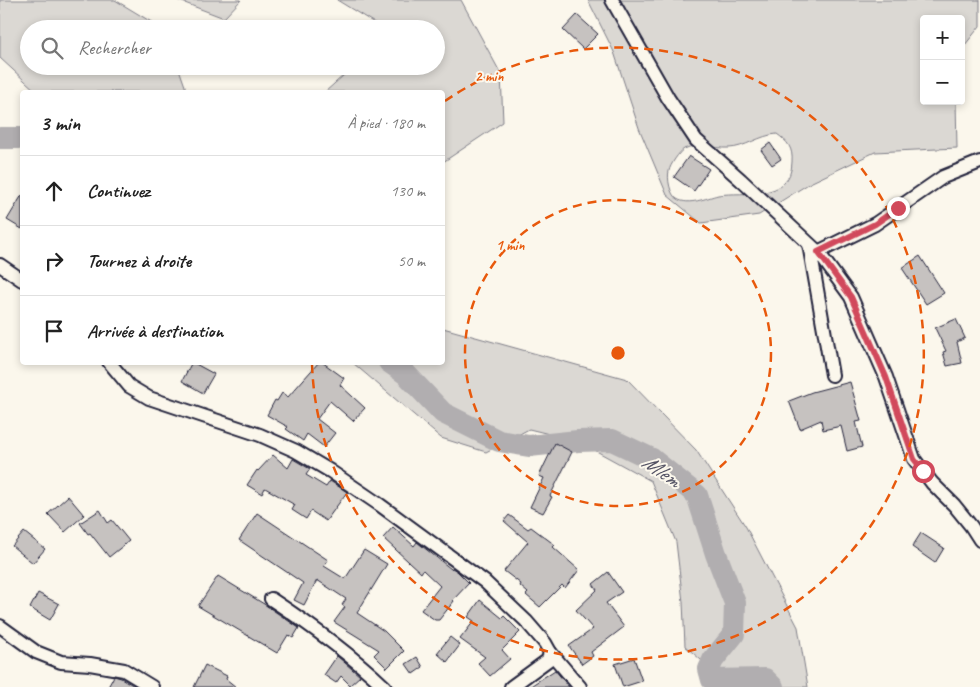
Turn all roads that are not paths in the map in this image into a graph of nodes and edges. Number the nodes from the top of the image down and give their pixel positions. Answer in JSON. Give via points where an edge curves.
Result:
{"nodes":[{"id":1,"x":616,"y":2,"type":"edge"},
{"id":2,"x":980,"y":162,"type":"edge"},
{"id":3,"x":813,"y":248,"type":"junction"},
{"id":4,"x":0,"y":265,"type":"edge"},
{"id":5,"x":20,"y":279,"type":"edge"},
{"id":6,"x":112,"y":365,"type":"edge"},
{"id":7,"x":832,"y":375,"type":"dead end"},
{"id":8,"x":980,"y":540,"type":"edge"},
{"id":9,"x":271,"y":599,"type":"dead end"},
{"id":10,"x":0,"y":626,"type":"edge"},
{"id":11,"x":550,"y":652,"type":"junction"},
{"id":12,"x":152,"y":687,"type":"edge"},
{"id":13,"x":385,"y":687,"type":"edge"},
{"id":14,"x":511,"y":687,"type":"edge"},
{"id":15,"x":580,"y":687,"type":"edge"}],
"edges":[{"from":1,"to":3,"type":"street","via":[[668,98],[696,140]]},
{"from":2,"to":3,"type":"street","via":[[943,177],[875,224]]},
{"from":3,"to":7,"type":"street"},
{"from":3,"to":8,"type":"street","via":[[851,297],[886,377],[914,459],[972,526]]},
{"from":4,"to":5,"type":"street"},
{"from":6,"to":11,"type":"street","via":[[129,386],[149,398],[260,435],[330,471],[485,582],[526,621]]},
{"from":9,"to":13,"type":"street","via":[[356,659]]},
{"from":10,"to":12,"type":"street","via":[[36,652],[62,662],[124,670]]},
{"from":11,"to":14,"type":"street","via":[[548,660]]},
{"from":11,"to":15,"type":"street"}]}
